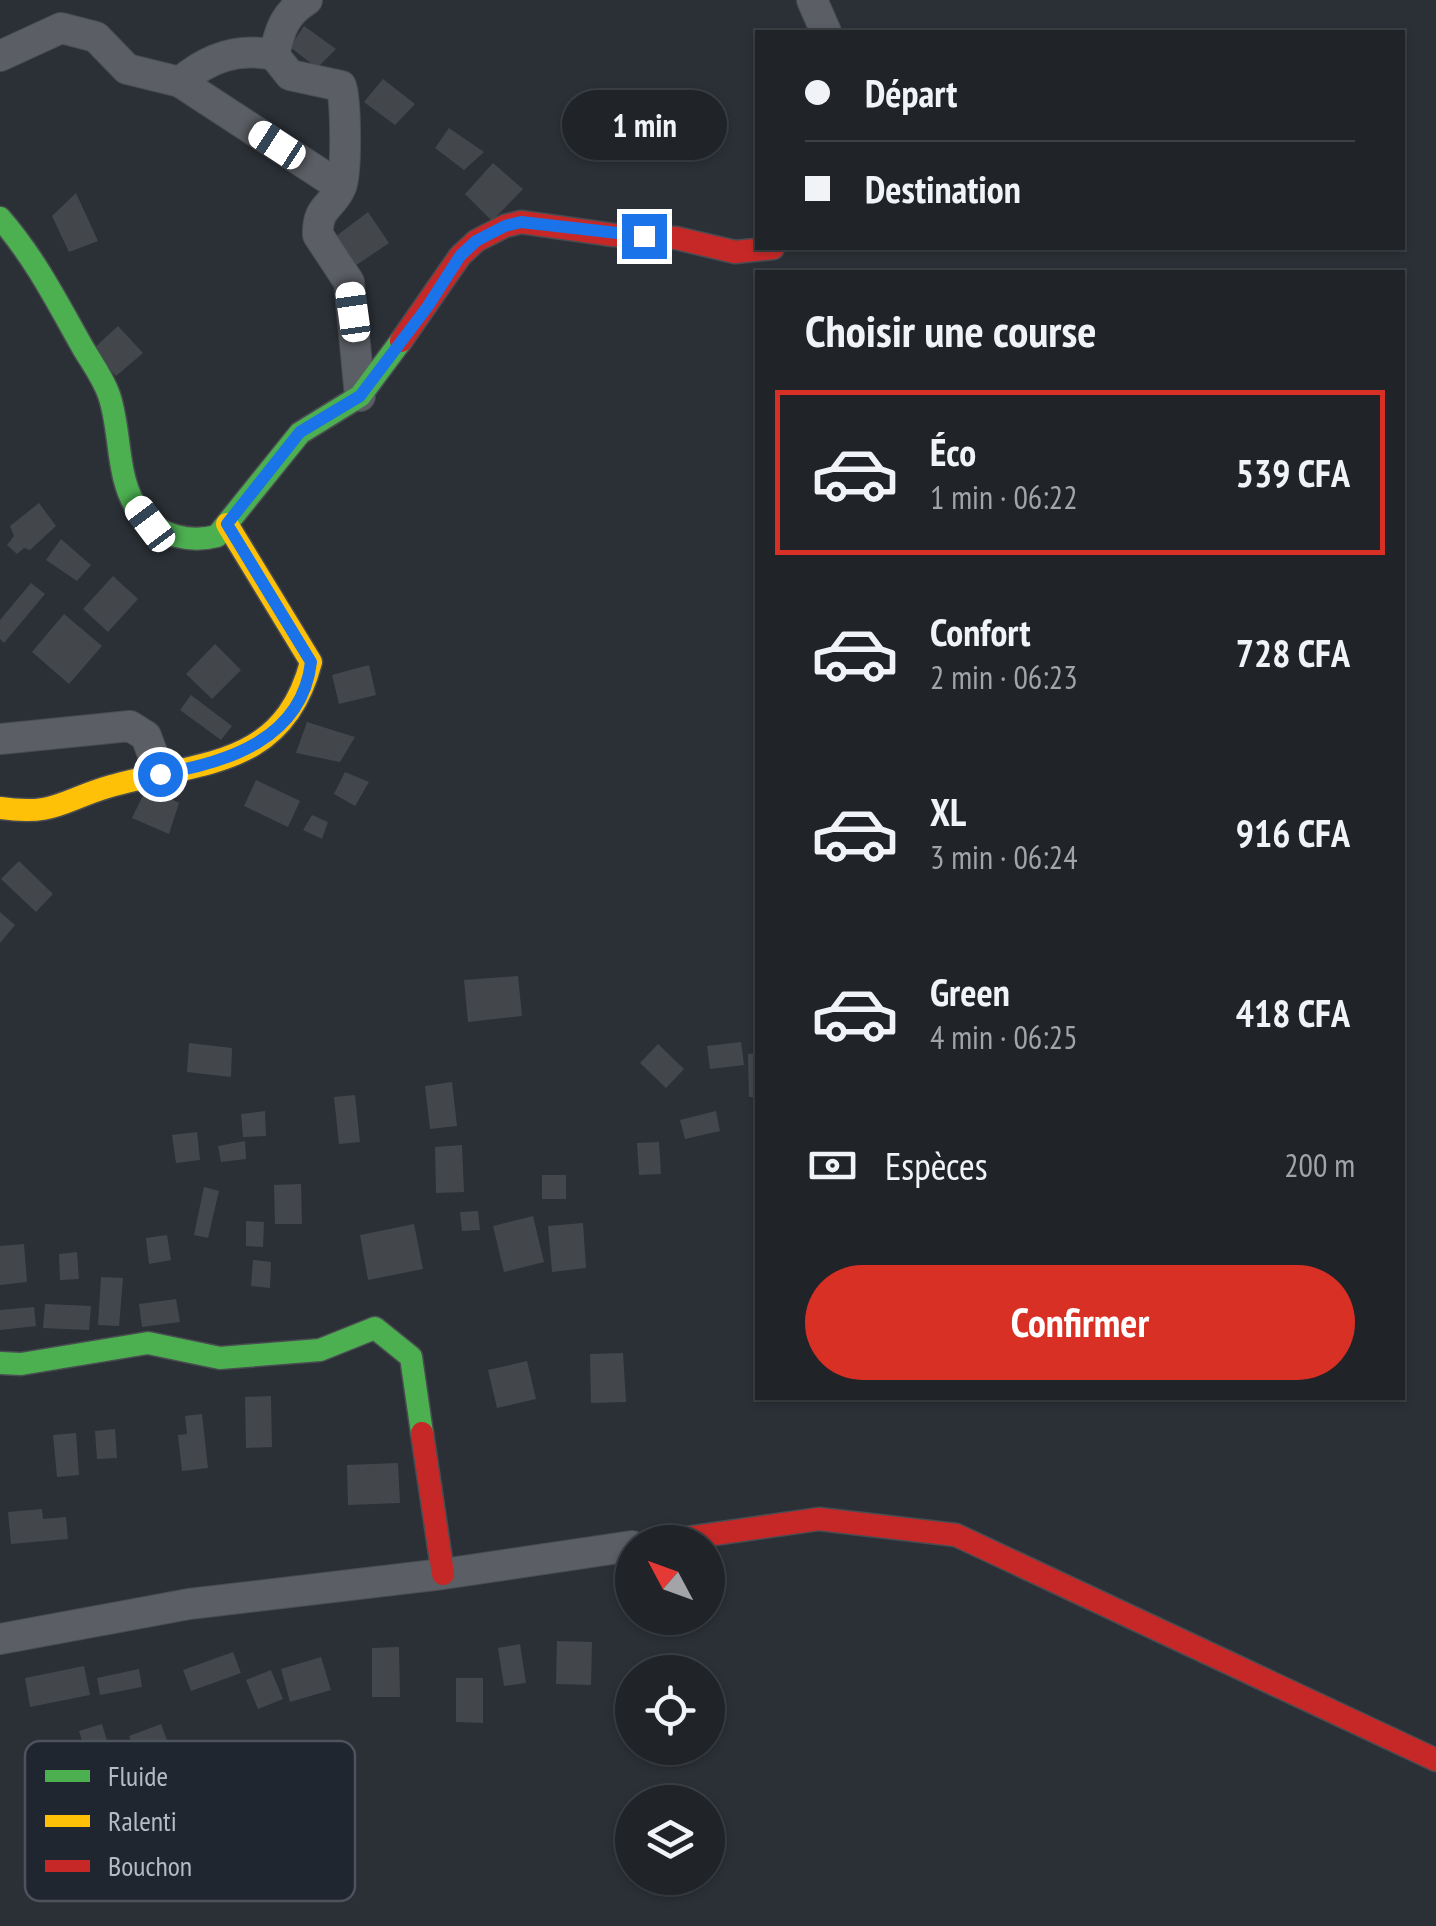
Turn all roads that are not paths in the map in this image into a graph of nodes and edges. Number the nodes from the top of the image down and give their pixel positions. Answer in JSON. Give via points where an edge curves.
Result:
{"nodes":[{"id":1,"x":307,"y":0,"type":"edge"},
{"id":2,"x":812,"y":0,"type":"edge"},
{"id":3,"x":825,"y":30,"type":"edge"},
{"id":4,"x":274,"y":55,"type":"junction"},
{"id":5,"x":0,"y":56,"type":"edge"},
{"id":6,"x":180,"y":82,"type":"junction"},
{"id":7,"x":341,"y":187,"type":"junction"},
{"id":8,"x":0,"y":218,"type":"edge"},
{"id":9,"x":755,"y":250,"type":"edge"},
{"id":10,"x":360,"y":396,"type":"junction"},
{"id":11,"x":227,"y":524,"type":"junction"},
{"id":12,"x":0,"y":740,"type":"edge"},
{"id":13,"x":160,"y":774,"type":"junction"},
{"id":14,"x":0,"y":808,"type":"edge"},
{"id":15,"x":7,"y":1364,"type":"edge"},
{"id":16,"x":725,"y":1533,"type":"edge"},
{"id":17,"x":615,"y":1549,"type":"edge"},
{"id":18,"x":444,"y":1574,"type":"junction"},
{"id":19,"x":0,"y":1640,"type":"edge"},
{"id":20,"x":1436,"y":1760,"type":"edge"}],
"edges":[{"from":1,"to":4,"type":"street","via":[[281,26]]},
{"from":2,"to":3,"type":"street"},
{"from":4,"to":6,"type":"street","via":[[213,58]]},
{"from":4,"to":7,"type":"street","via":[[290,75],[341,86]]},
{"from":5,"to":6,"type":"street","via":[[52,29],[73,28],[96,37],[126,68]]},
{"from":6,"to":7,"type":"street"},
{"from":7,"to":10,"type":"street","via":[[322,210],[318,235],[349,282]]},
{"from":8,"to":11,"type":"street","via":[[40,265],[109,393],[134,503],[150,524],[185,537],[212,538]]},
{"from":9,"to":10,"type":"street","via":[[521,222],[505,226],[460,256]]},
{"from":10,"to":11,"type":"street","via":[[300,432]]},
{"from":11,"to":13,"type":"street","via":[[311,662],[308,684],[292,714],[267,738],[225,759]]},
{"from":12,"to":13,"type":"street","via":[[130,726],[146,736]]},
{"from":13,"to":14,"type":"street","via":[[44,811]]},
{"from":15,"to":18,"type":"street","via":[[148,1343],[220,1358],[320,1350],[376,1328],[411,1358]]},
{"from":16,"to":20,"type":"street","via":[[819,1519],[956,1535]]},
{"from":17,"to":18,"type":"street"},
{"from":18,"to":19,"type":"street","via":[[189,1604]]}]}
